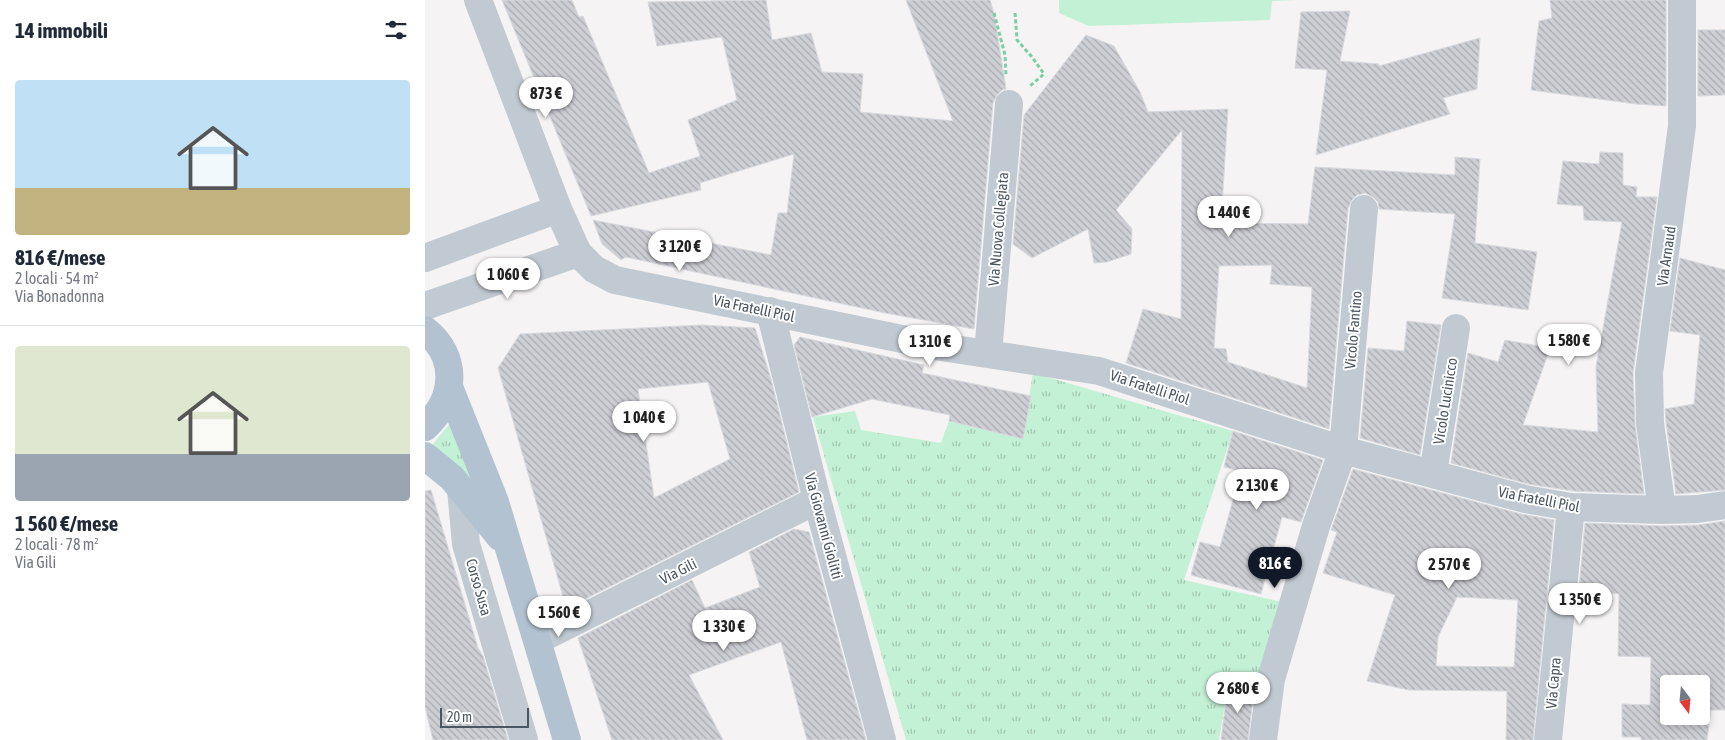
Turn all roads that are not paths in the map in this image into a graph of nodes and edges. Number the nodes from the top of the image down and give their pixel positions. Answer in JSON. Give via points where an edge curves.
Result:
{"nodes":[{"id":1,"x":478,"y":0,"type":"edge"},
{"id":2,"x":1682,"y":0,"type":"edge"},
{"id":3,"x":1009,"y":104,"type":"road end"},
{"id":4,"x":1363,"y":209,"type":"dead end"},
{"id":5,"x":558,"y":210,"type":"junction"},
{"id":6,"x":578,"y":254,"type":"junction"},
{"id":7,"x":425,"y":258,"type":"edge"},
{"id":8,"x":425,"y":306,"type":"edge"},
{"id":9,"x":771,"y":311,"type":"junction"},
{"id":10,"x":1456,"y":328,"type":"dead end"},
{"id":11,"x":425,"y":330,"type":"edge"},
{"id":12,"x":988,"y":354,"type":"junction"},
{"id":13,"x":449,"y":387,"type":"junction"},
{"id":14,"x":425,"y":427,"type":"edge"},
{"id":15,"x":1343,"y":450,"type":"junction"},
{"id":16,"x":425,"y":456,"type":"edge"},
{"id":17,"x":1433,"y":474,"type":"junction"},
{"id":18,"x":461,"y":489,"type":"junction"},
{"id":19,"x":817,"y":500,"type":"junction"},
{"id":20,"x":1725,"y":505,"type":"edge"},
{"id":21,"x":1571,"y":507,"type":"junction"},
{"id":22,"x":1662,"y":510,"type":"junction"},
{"id":23,"x":509,"y":548,"type":"junction"},
{"id":24,"x":538,"y":640,"type":"junction"},
{"id":25,"x":523,"y":740,"type":"edge"},
{"id":26,"x":567,"y":740,"type":"edge"},
{"id":27,"x":882,"y":740,"type":"edge"},
{"id":28,"x":1263,"y":740,"type":"edge"},
{"id":29,"x":1548,"y":740,"type":"edge"}],
"edges":[{"from":1,"to":5,"type":"street"},
{"from":2,"to":22,"type":"street","name":"Via Arnaud","via":[[1682,126],[1649,373],[1650,423]]},
{"from":3,"to":12,"type":"street","name":"Via Nuova Collegiata"},
{"from":4,"to":15,"type":"street","name":"Vicolo Fantino"},
{"from":5,"to":6,"type":"street"},
{"from":5,"to":7,"type":"street"},
{"from":6,"to":8,"type":"street"},
{"from":6,"to":9,"type":"street","name":"Via Fratelli Piol","via":[[594,269],[615,280]]},
{"from":9,"to":12,"type":"street","name":"Via Fratelli Piol","via":[[941,348]]},
{"from":9,"to":19,"type":"street","name":"Via Giovanni Giolitti"},
{"from":10,"to":17,"type":"street","name":"Vicolo Lucinicco"},
{"from":11,"to":13,"type":"main road","via":[[441,348],[448,365]]},
{"from":12,"to":15,"type":"street","name":"Via Fratelli Piol","via":[[1099,371]]},
{"from":13,"to":14,"type":"main road","via":[[441,409]]},
{"from":13,"to":23,"type":"main road","via":[[495,502]]},
{"from":15,"to":17,"type":"street","name":"Via Fratelli Piol"},
{"from":15,"to":28,"type":"street","name":"Vicolo Fantino","via":[[1316,526],[1271,679]]},
{"from":16,"to":18,"type":"main road"},
{"from":17,"to":21,"type":"street","name":"Via Fratelli Piol","via":[[1525,499]]},
{"from":18,"to":23,"type":"main road"},
{"from":18,"to":25,"type":"street","name":"Corso Susa","via":[[466,544]]},
{"from":19,"to":24,"type":"street","name":"Via Gili"},
{"from":19,"to":27,"type":"street","name":"Via Giovanni Giolitti"},
{"from":20,"to":22,"type":"street","name":"Via Fratelli Piol"},
{"from":21,"to":22,"type":"street","name":"Via Fratelli Piol"},
{"from":21,"to":29,"type":"street","name":"Via Capra"},
{"from":23,"to":24,"type":"main road"},
{"from":24,"to":26,"type":"main road"}]}
